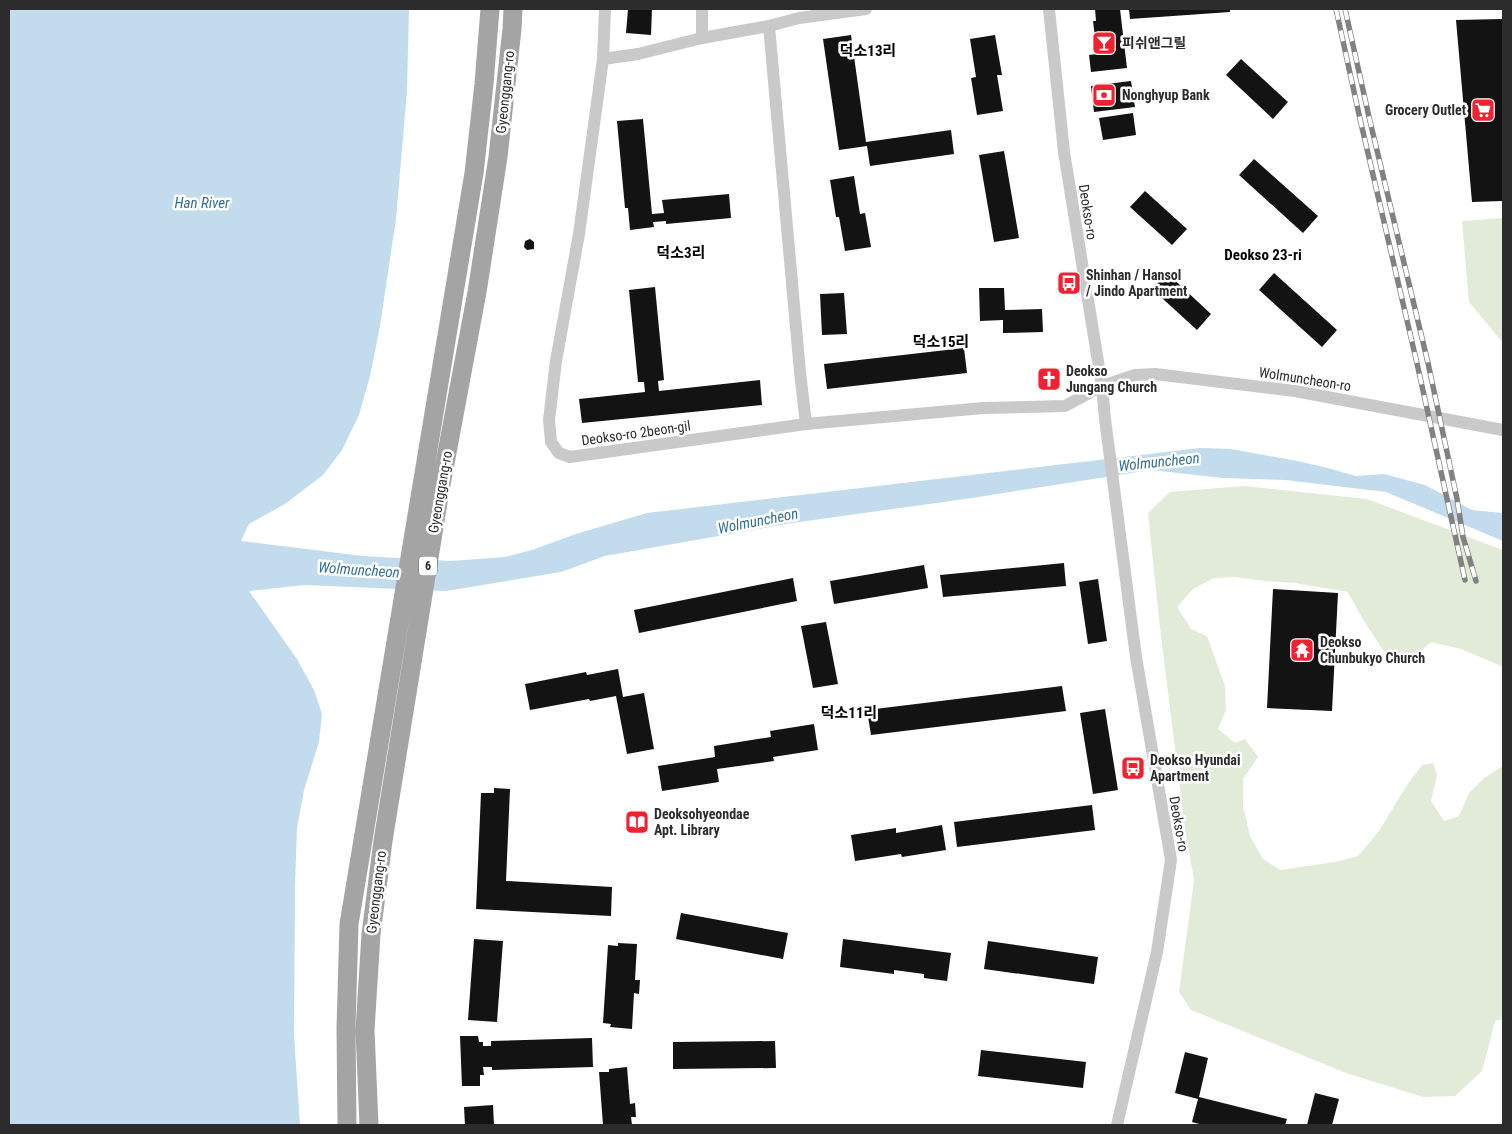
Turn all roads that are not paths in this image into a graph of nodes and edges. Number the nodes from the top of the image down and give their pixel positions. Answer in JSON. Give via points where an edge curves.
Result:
{"nodes":[{"id":1,"x":490,"y":9,"type":"edge"},
{"id":2,"x":513,"y":9,"type":"edge"},
{"id":3,"x":605,"y":9,"type":"edge"},
{"id":4,"x":702,"y":9,"type":"edge"},
{"id":5,"x":866,"y":9,"type":"edge"},
{"id":6,"x":1049,"y":9,"type":"edge"},
{"id":7,"x":769,"y":26,"type":"junction"},
{"id":8,"x":702,"y":38,"type":"junction"},
{"id":9,"x":603,"y":59,"type":"junction"},
{"id":10,"x":1102,"y":386,"type":"junction"},
{"id":11,"x":806,"y":424,"type":"junction"},
{"id":12,"x":1503,"y":430,"type":"edge"},
{"id":13,"x":347,"y":1125,"type":"edge"},
{"id":14,"x":369,"y":1125,"type":"edge"},
{"id":15,"x":1117,"y":1125,"type":"edge"}],
"edges":[{"from":1,"to":13,"type":"main road","name":"Gyeonggang-ro","number":"6","via":[[474,173],[349,924]]},
{"from":2,"to":14,"type":"main road","name":"Gyeonggang-ro","number":"6","via":[[498,157],[477,292],[440,490],[382,840],[371,934],[365,1030]]},
{"from":3,"to":9,"type":"street","name":"Deokso-ro 2beon-gil"},
{"from":4,"to":8,"type":"street"},
{"from":5,"to":7,"type":"street","via":[[820,14]]},
{"from":6,"to":10,"type":"street","name":"Deokso-ro","via":[[1064,152]]},
{"from":7,"to":8,"type":"street"},
{"from":7,"to":11,"type":"street"},
{"from":8,"to":9,"type":"street"},
{"from":9,"to":11,"type":"street","name":"Deokso-ro 2beon-gil","via":[[579,234],[556,361],[549,420],[551,442],[559,453],[570,457]]},
{"from":10,"to":11,"type":"street","name":"Deokso-ro 2beon-gil","via":[[1066,406],[983,408]]},
{"from":10,"to":12,"type":"street","name":"Wolmuncheon-ro","via":[[1135,375],[1154,374],[1295,391]]},
{"from":10,"to":15,"type":"street","name":"Deokso-ro","via":[[1136,657],[1170,860],[1157,952]]}]}
